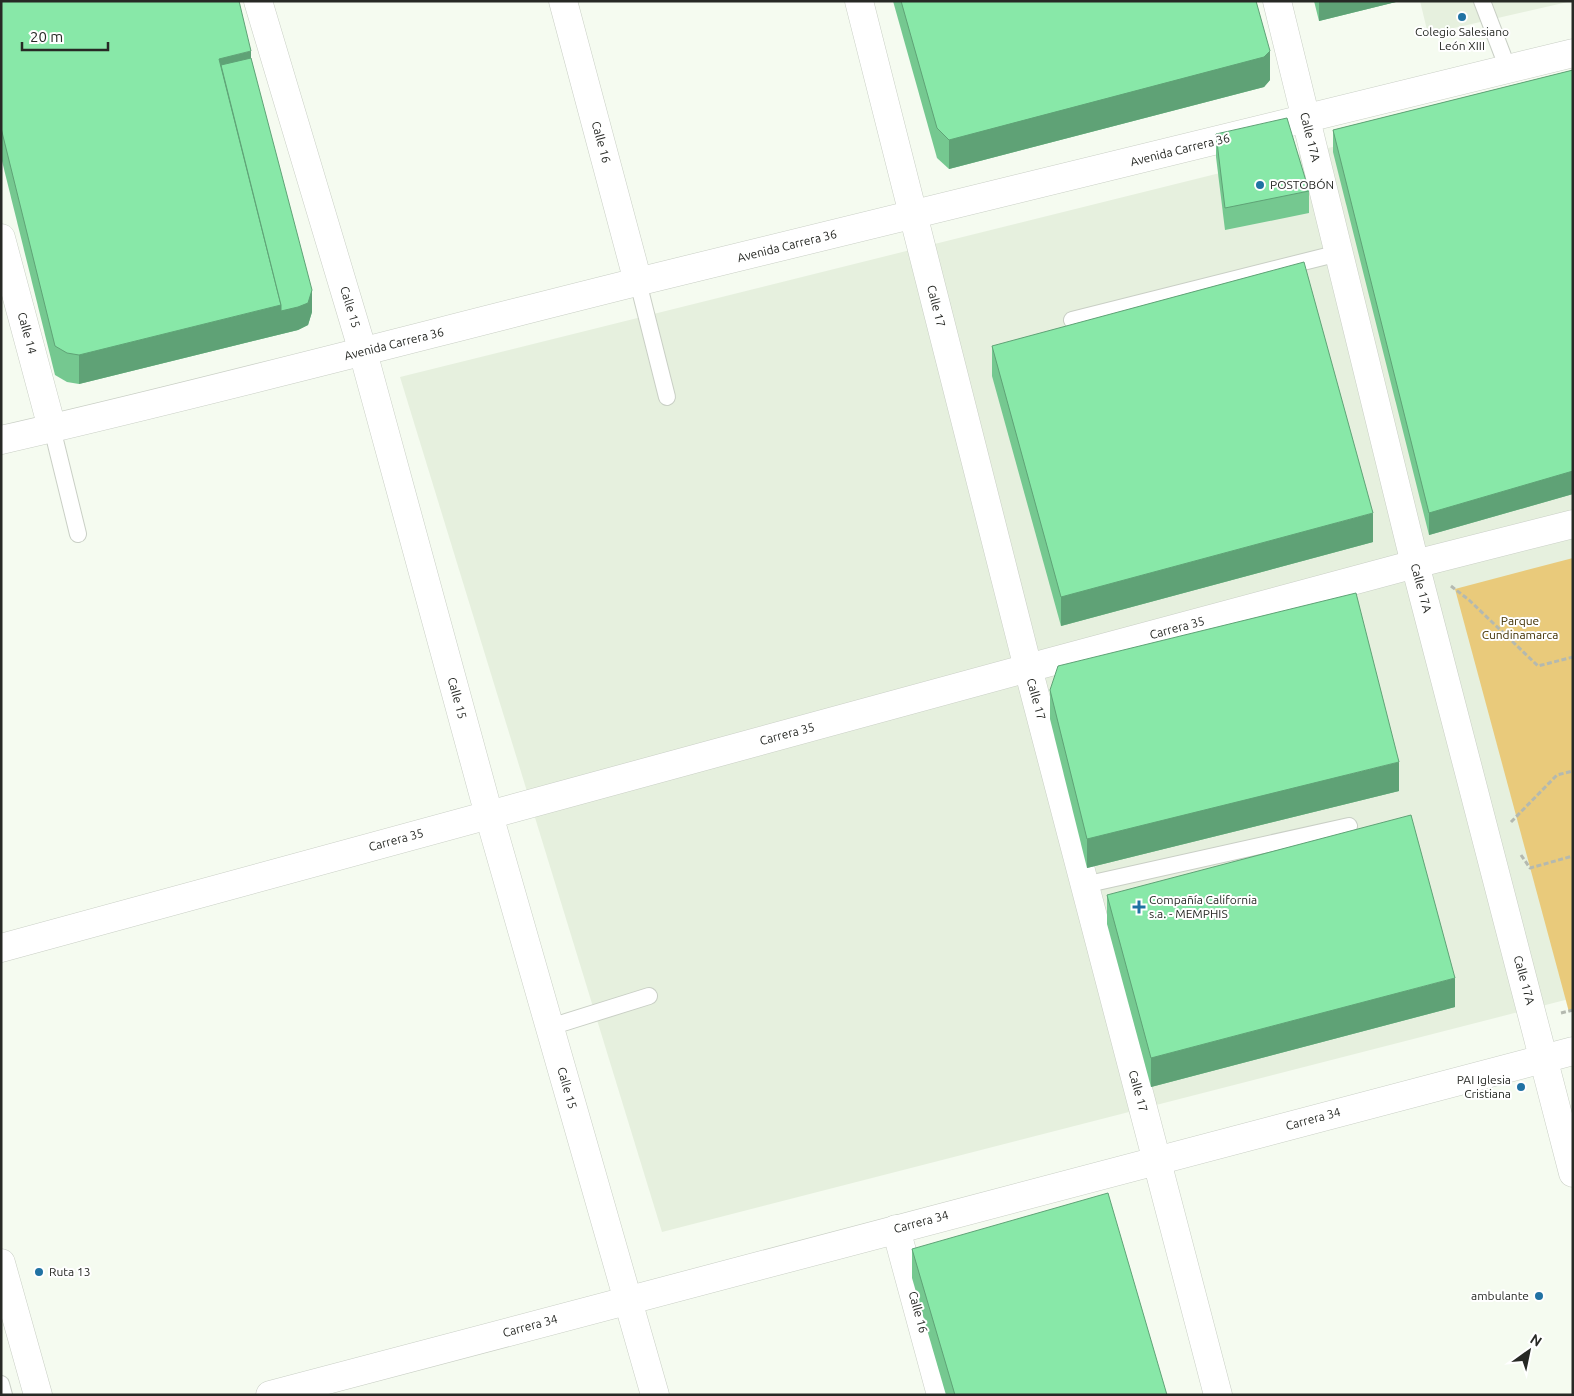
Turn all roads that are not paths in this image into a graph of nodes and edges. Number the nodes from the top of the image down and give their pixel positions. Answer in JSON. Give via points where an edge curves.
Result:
{"nodes":[{"id":1,"x":258,"y":1,"type":"edge"},
{"id":2,"x":563,"y":1,"type":"edge"},
{"id":3,"x":859,"y":1,"type":"edge"},
{"id":4,"x":1277,"y":1,"type":"edge"},
{"id":5,"x":1482,"y":1,"type":"edge"},
{"id":6,"x":1573,"y":53,"type":"edge"},
{"id":7,"x":1508,"y":69,"type":"junction"},
{"id":8,"x":1306,"y":120,"type":"junction"},
{"id":9,"x":913,"y":215,"type":"junction"},
{"id":10,"x":1,"y":238,"type":"edge"},
{"id":11,"x":1339,"y":253,"type":"junction"},
{"id":12,"x":638,"y":282,"type":"junction"},
{"id":13,"x":1072,"y":320,"type":"dead end"},
{"id":14,"x":363,"y":352,"type":"junction"},
{"id":15,"x":667,"y":397,"type":"dead end"},
{"id":16,"x":52,"y":428,"type":"junction"},
{"id":17,"x":1,"y":440,"type":"edge"},
{"id":18,"x":1573,"y":524,"type":"edge"},
{"id":19,"x":78,"y":534,"type":"dead end"},
{"id":20,"x":1415,"y":564,"type":"junction"},
{"id":21,"x":1028,"y":668,"type":"junction"},
{"id":22,"x":489,"y":815,"type":"junction"},
{"id":23,"x":1349,"y":826,"type":"dead end"},
{"id":24,"x":1084,"y":885,"type":"junction"},
{"id":25,"x":1,"y":948,"type":"edge"},
{"id":26,"x":649,"y":996,"type":"dead end"},
{"id":27,"x":550,"y":1027,"type":"junction"},
{"id":28,"x":1573,"y":1051,"type":"edge"},
{"id":29,"x":1544,"y":1059,"type":"junction"},
{"id":30,"x":1156,"y":1160,"type":"junction"},
{"id":31,"x":1573,"y":1173,"type":"edge"},
{"id":32,"x":896,"y":1229,"type":"junction"},
{"id":33,"x":1,"y":1263,"type":"edge"},
{"id":34,"x":628,"y":1299,"type":"junction"},
{"id":35,"x":1,"y":1384,"type":"edge"},
{"id":36,"x":4,"y":1395,"type":"edge"},
{"id":37,"x":38,"y":1395,"type":"edge"},
{"id":38,"x":270,"y":1395,"type":"edge"},
{"id":39,"x":655,"y":1395,"type":"edge"},
{"id":40,"x":941,"y":1395,"type":"edge"},
{"id":41,"x":1218,"y":1395,"type":"edge"}],
"edges":[{"from":1,"to":14,"type":"street","name":"Calle 15"},
{"from":2,"to":12,"type":"street","name":"Calle 16"},
{"from":3,"to":9,"type":"street","name":"Calle 17"},
{"from":4,"to":8,"type":"street","name":"Calle 17A"},
{"from":5,"to":7,"type":"lane"},
{"from":6,"to":7,"type":"street","name":"Avenida Carrera 36"},
{"from":7,"to":8,"type":"street","name":"Avenida Carrera 36"},
{"from":8,"to":9,"type":"street","name":"Avenida Carrera 36"},
{"from":8,"to":11,"type":"street","name":"Calle 17A"},
{"from":9,"to":12,"type":"street","name":"Avenida Carrera 36"},
{"from":9,"to":21,"type":"street","name":"Calle 17"},
{"from":10,"to":16,"type":"street","name":"Calle 14"},
{"from":11,"to":13,"type":"lane"},
{"from":11,"to":20,"type":"street","name":"Calle 17A"},
{"from":12,"to":14,"type":"street","name":"Avenida Carrera 36"},
{"from":12,"to":15,"type":"lane"},
{"from":14,"to":16,"type":"street","name":"Avenida Carrera 36"},
{"from":14,"to":22,"type":"street","name":"Calle 15"},
{"from":16,"to":17,"type":"street","name":"Avenida Carrera 36"},
{"from":16,"to":19,"type":"lane"},
{"from":18,"to":20,"type":"street","name":"Carrera 35"},
{"from":20,"to":21,"type":"street","name":"Carrera 35"},
{"from":20,"to":29,"type":"street","name":"Calle 17A"},
{"from":21,"to":22,"type":"street","name":"Carrera 35"},
{"from":21,"to":24,"type":"street","name":"Calle 17"},
{"from":22,"to":25,"type":"street","name":"Carrera 35"},
{"from":22,"to":27,"type":"street","name":"Calle 15"},
{"from":23,"to":24,"type":"lane"},
{"from":24,"to":30,"type":"street","name":"Calle 17"},
{"from":26,"to":27,"type":"lane"},
{"from":27,"to":34,"type":"street","name":"Calle 15"},
{"from":28,"to":29,"type":"street","name":"Carrera 34"},
{"from":29,"to":30,"type":"street","name":"Carrera 34"},
{"from":29,"to":31,"type":"street","name":"Calle 17A"},
{"from":30,"to":32,"type":"street","name":"Carrera 34"},
{"from":30,"to":41,"type":"street","name":"Calle 17"},
{"from":32,"to":34,"type":"street","name":"Carrera 34"},
{"from":32,"to":40,"type":"street","name":"Calle 16"},
{"from":33,"to":37,"type":"street"},
{"from":34,"to":38,"type":"street","name":"Carrera 34"},
{"from":34,"to":39,"type":"street","name":"Calle 15"},
{"from":35,"to":36,"type":"lane"}]}
